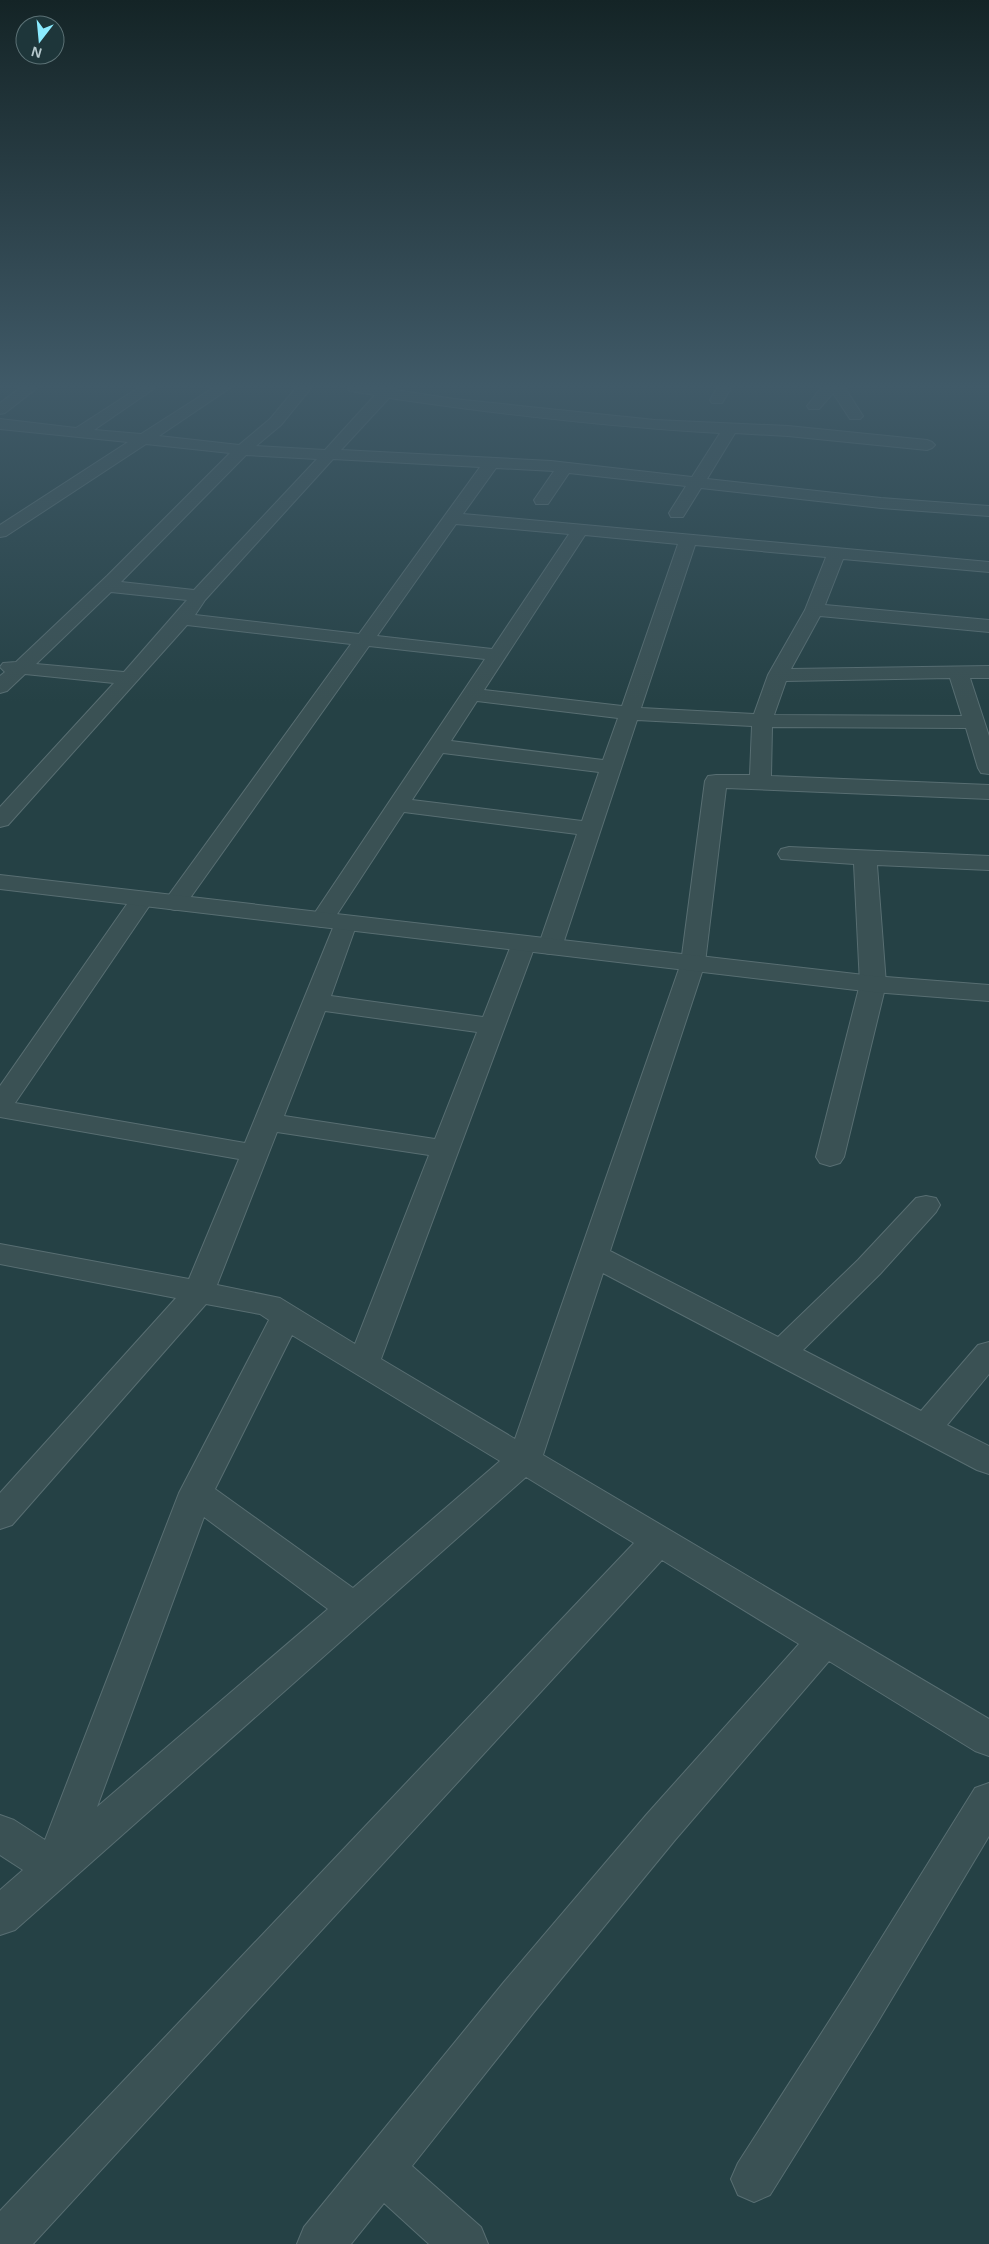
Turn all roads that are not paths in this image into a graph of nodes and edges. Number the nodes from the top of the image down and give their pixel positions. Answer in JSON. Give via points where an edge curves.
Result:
{"nodes":[{"id":1,"x":61,"y":493,"type":"edge"},
{"id":2,"x":200,"y":493,"type":"edge"},
{"id":3,"x":295,"y":493,"type":"edge"},
{"id":4,"x":469,"y":493,"type":"edge"},
{"id":5,"x":547,"y":493,"type":"edge"},
{"id":6,"x":688,"y":493,"type":"edge"},
{"id":7,"x":794,"y":493,"type":"edge"},
{"id":8,"x":542,"y":500,"type":"dead end"},
{"id":9,"x":989,"y":511,"type":"edge"},
{"id":10,"x":677,"y":513,"type":"dead end"},
{"id":11,"x":451,"y":518,"type":"junction"},
{"id":12,"x":580,"y":530,"type":"junction"},
{"id":13,"x":0,"y":532,"type":"edge"},
{"id":14,"x":688,"y":540,"type":"junction"},
{"id":15,"x":837,"y":553,"type":"junction"},
{"id":16,"x":989,"y":567,"type":"edge"},
{"id":17,"x":107,"y":586,"type":"junction"},
{"id":18,"x":199,"y":596,"type":"junction"},
{"id":19,"x":814,"y":610,"type":"junction"},
{"id":20,"x":182,"y":619,"type":"junction"},
{"id":21,"x":989,"y":626,"type":"edge"},
{"id":22,"x":364,"y":640,"type":"junction"},
{"id":23,"x":497,"y":655,"type":"junction"},
{"id":24,"x":0,"y":666,"type":"edge"},
{"id":25,"x":21,"y":668,"type":"junction"},
{"id":26,"x":958,"y":672,"type":"junction"},
{"id":27,"x":989,"y":672,"type":"edge"},
{"id":28,"x":778,"y":676,"type":"junction"},
{"id":29,"x":128,"y":678,"type":"junction"},
{"id":30,"x":0,"y":687,"type":"edge"},
{"id":31,"x":472,"y":694,"type":"junction"},
{"id":32,"x":629,"y":713,"type":"junction"},
{"id":33,"x":762,"y":721,"type":"junction"},
{"id":34,"x":973,"y":722,"type":"junction"},
{"id":35,"x":437,"y":746,"type":"junction"},
{"id":36,"x":611,"y":767,"type":"junction"},
{"id":37,"x":989,"y":768,"type":"edge"},
{"id":38,"x":760,"y":782,"type":"junction"},
{"id":39,"x":989,"y":792,"type":"edge"},
{"id":40,"x":398,"y":805,"type":"junction"},
{"id":41,"x":0,"y":820,"type":"edge"},
{"id":42,"x":590,"y":829,"type":"junction"},
{"id":43,"x":789,"y":854,"type":"dead end"},
{"id":44,"x":865,"y":858,"type":"junction"},
{"id":45,"x":989,"y":863,"type":"edge"},
{"id":46,"x":0,"y":882,"type":"edge"},
{"id":47,"x":142,"y":899,"type":"junction"},
{"id":48,"x":175,"y":903,"type":"junction"},
{"id":49,"x":333,"y":921,"type":"junction"},
{"id":50,"x":537,"y":945,"type":"junction"},
{"id":51,"x":693,"y":963,"type":"junction"},
{"id":52,"x":873,"y":984,"type":"junction"},
{"id":53,"x":989,"y":993,"type":"edge"},
{"id":54,"x":316,"y":1002,"type":"junction"},
{"id":55,"x":492,"y":1026,"type":"junction"},
{"id":56,"x":0,"y":1108,"type":"edge"},
{"id":57,"x":266,"y":1122,"type":"junction"},
{"id":58,"x":445,"y":1150,"type":"junction"},
{"id":59,"x":254,"y":1153,"type":"junction"},
{"id":60,"x":830,"y":1157,"type":"dead end"},
{"id":61,"x":926,"y":1205,"type":"dead end"},
{"id":62,"x":0,"y":1254,"type":"edge"},
{"id":63,"x":594,"y":1255,"type":"junction"},
{"id":64,"x":199,"y":1292,"type":"junction"},
{"id":65,"x":286,"y":1317,"type":"junction"},
{"id":66,"x":781,"y":1352,"type":"junction"},
{"id":67,"x":989,"y":1354,"type":"edge"},
{"id":68,"x":364,"y":1362,"type":"junction"},
{"id":69,"x":926,"y":1428,"type":"junction"},
{"id":70,"x":525,"y":1459,"type":"junction"},
{"id":71,"x":989,"y":1461,"type":"edge"},
{"id":72,"x":196,"y":1493,"type":"junction"},
{"id":73,"x":0,"y":1516,"type":"edge"},
{"id":74,"x":659,"y":1540,"type":"junction"},
{"id":75,"x":354,"y":1608,"type":"junction"},
{"id":76,"x":825,"y":1640,"type":"junction"},
{"id":77,"x":989,"y":1739,"type":"edge"},
{"id":78,"x":989,"y":1800,"type":"edge"},
{"id":79,"x":0,"y":1833,"type":"edge"},
{"id":80,"x":54,"y":1868,"type":"junction"},
{"id":81,"x":0,"y":1916,"type":"edge"},
{"id":82,"x":382,"y":2169,"type":"junction"},
{"id":83,"x":754,"y":2179,"type":"dead end"},
{"id":84,"x":11,"y":2233,"type":"edge"},
{"id":85,"x":321,"y":2244,"type":"edge"},
{"id":86,"x":464,"y":2244,"type":"edge"}],
"edges":[{"from":1,"to":13,"type":"street"},
{"from":2,"to":17,"type":"street"},
{"from":3,"to":18,"type":"street"},
{"from":4,"to":11,"type":"street"},
{"from":5,"to":8,"type":"street"},
{"from":6,"to":10,"type":"street"},
{"from":7,"to":9,"type":"street"},
{"from":11,"to":12,"type":"street"},
{"from":11,"to":22,"type":"street"},
{"from":12,"to":14,"type":"street"},
{"from":12,"to":23,"type":"street"},
{"from":14,"to":15,"type":"street"},
{"from":14,"to":32,"type":"street"},
{"from":15,"to":16,"type":"street"},
{"from":15,"to":19,"type":"street"},
{"from":17,"to":18,"type":"street"},
{"from":17,"to":25,"type":"street"},
{"from":18,"to":20,"type":"street"},
{"from":19,"to":21,"type":"street"},
{"from":19,"to":28,"type":"street"},
{"from":20,"to":22,"type":"street"},
{"from":20,"to":29,"type":"street"},
{"from":22,"to":23,"type":"street"},
{"from":22,"to":48,"type":"street"},
{"from":23,"to":31,"type":"street"},
{"from":24,"to":25,"type":"street"},
{"from":25,"to":29,"type":"street"},
{"from":25,"to":30,"type":"street"},
{"from":26,"to":27,"type":"street"},
{"from":26,"to":28,"type":"street"},
{"from":26,"to":34,"type":"street"},
{"from":28,"to":33,"type":"street"},
{"from":29,"to":41,"type":"street"},
{"from":31,"to":32,"type":"street"},
{"from":31,"to":35,"type":"street"},
{"from":32,"to":33,"type":"street"},
{"from":32,"to":36,"type":"street"},
{"from":33,"to":34,"type":"street"},
{"from":33,"to":38,"type":"street"},
{"from":34,"to":37,"type":"street"},
{"from":35,"to":36,"type":"street"},
{"from":35,"to":40,"type":"street"},
{"from":36,"to":42,"type":"street"},
{"from":38,"to":39,"type":"street"},
{"from":38,"to":51,"type":"street","via":[[716,780]]},
{"from":40,"to":42,"type":"street"},
{"from":40,"to":49,"type":"street"},
{"from":42,"to":50,"type":"street"},
{"from":43,"to":44,"type":"street"},
{"from":44,"to":45,"type":"street"},
{"from":44,"to":52,"type":"street"},
{"from":46,"to":47,"type":"street"},
{"from":47,"to":48,"type":"street"},
{"from":47,"to":56,"type":"street"},
{"from":48,"to":49,"type":"street"},
{"from":49,"to":50,"type":"street"},
{"from":49,"to":54,"type":"street"},
{"from":50,"to":51,"type":"street"},
{"from":50,"to":55,"type":"street"},
{"from":51,"to":52,"type":"street"},
{"from":51,"to":63,"type":"street"},
{"from":52,"to":53,"type":"street"},
{"from":52,"to":60,"type":"street"},
{"from":54,"to":55,"type":"street"},
{"from":54,"to":57,"type":"street"},
{"from":55,"to":58,"type":"street"},
{"from":56,"to":59,"type":"street"},
{"from":57,"to":58,"type":"street"},
{"from":57,"to":59,"type":"street"},
{"from":58,"to":68,"type":"street"},
{"from":59,"to":64,"type":"street"},
{"from":61,"to":66,"type":"street","via":[[869,1267]]},
{"from":62,"to":64,"type":"street"},
{"from":63,"to":66,"type":"street"},
{"from":63,"to":70,"type":"street"},
{"from":64,"to":65,"type":"street","via":[[270,1305]]},
{"from":64,"to":73,"type":"street"},
{"from":65,"to":68,"type":"street"},
{"from":65,"to":72,"type":"street"},
{"from":66,"to":69,"type":"street"},
{"from":67,"to":69,"type":"street"},
{"from":68,"to":70,"type":"street"},
{"from":69,"to":71,"type":"street"},
{"from":70,"to":74,"type":"street"},
{"from":70,"to":75,"type":"street"},
{"from":72,"to":75,"type":"street"},
{"from":72,"to":80,"type":"street"},
{"from":74,"to":76,"type":"street"},
{"from":74,"to":84,"type":"street"},
{"from":75,"to":80,"type":"street"},
{"from":76,"to":77,"type":"street"},
{"from":76,"to":82,"type":"street","via":[[661,1827]]},
{"from":78,"to":83,"type":"street"},
{"from":79,"to":80,"type":"street"},
{"from":80,"to":81,"type":"street"},
{"from":82,"to":85,"type":"street"},
{"from":82,"to":86,"type":"street"}]}
